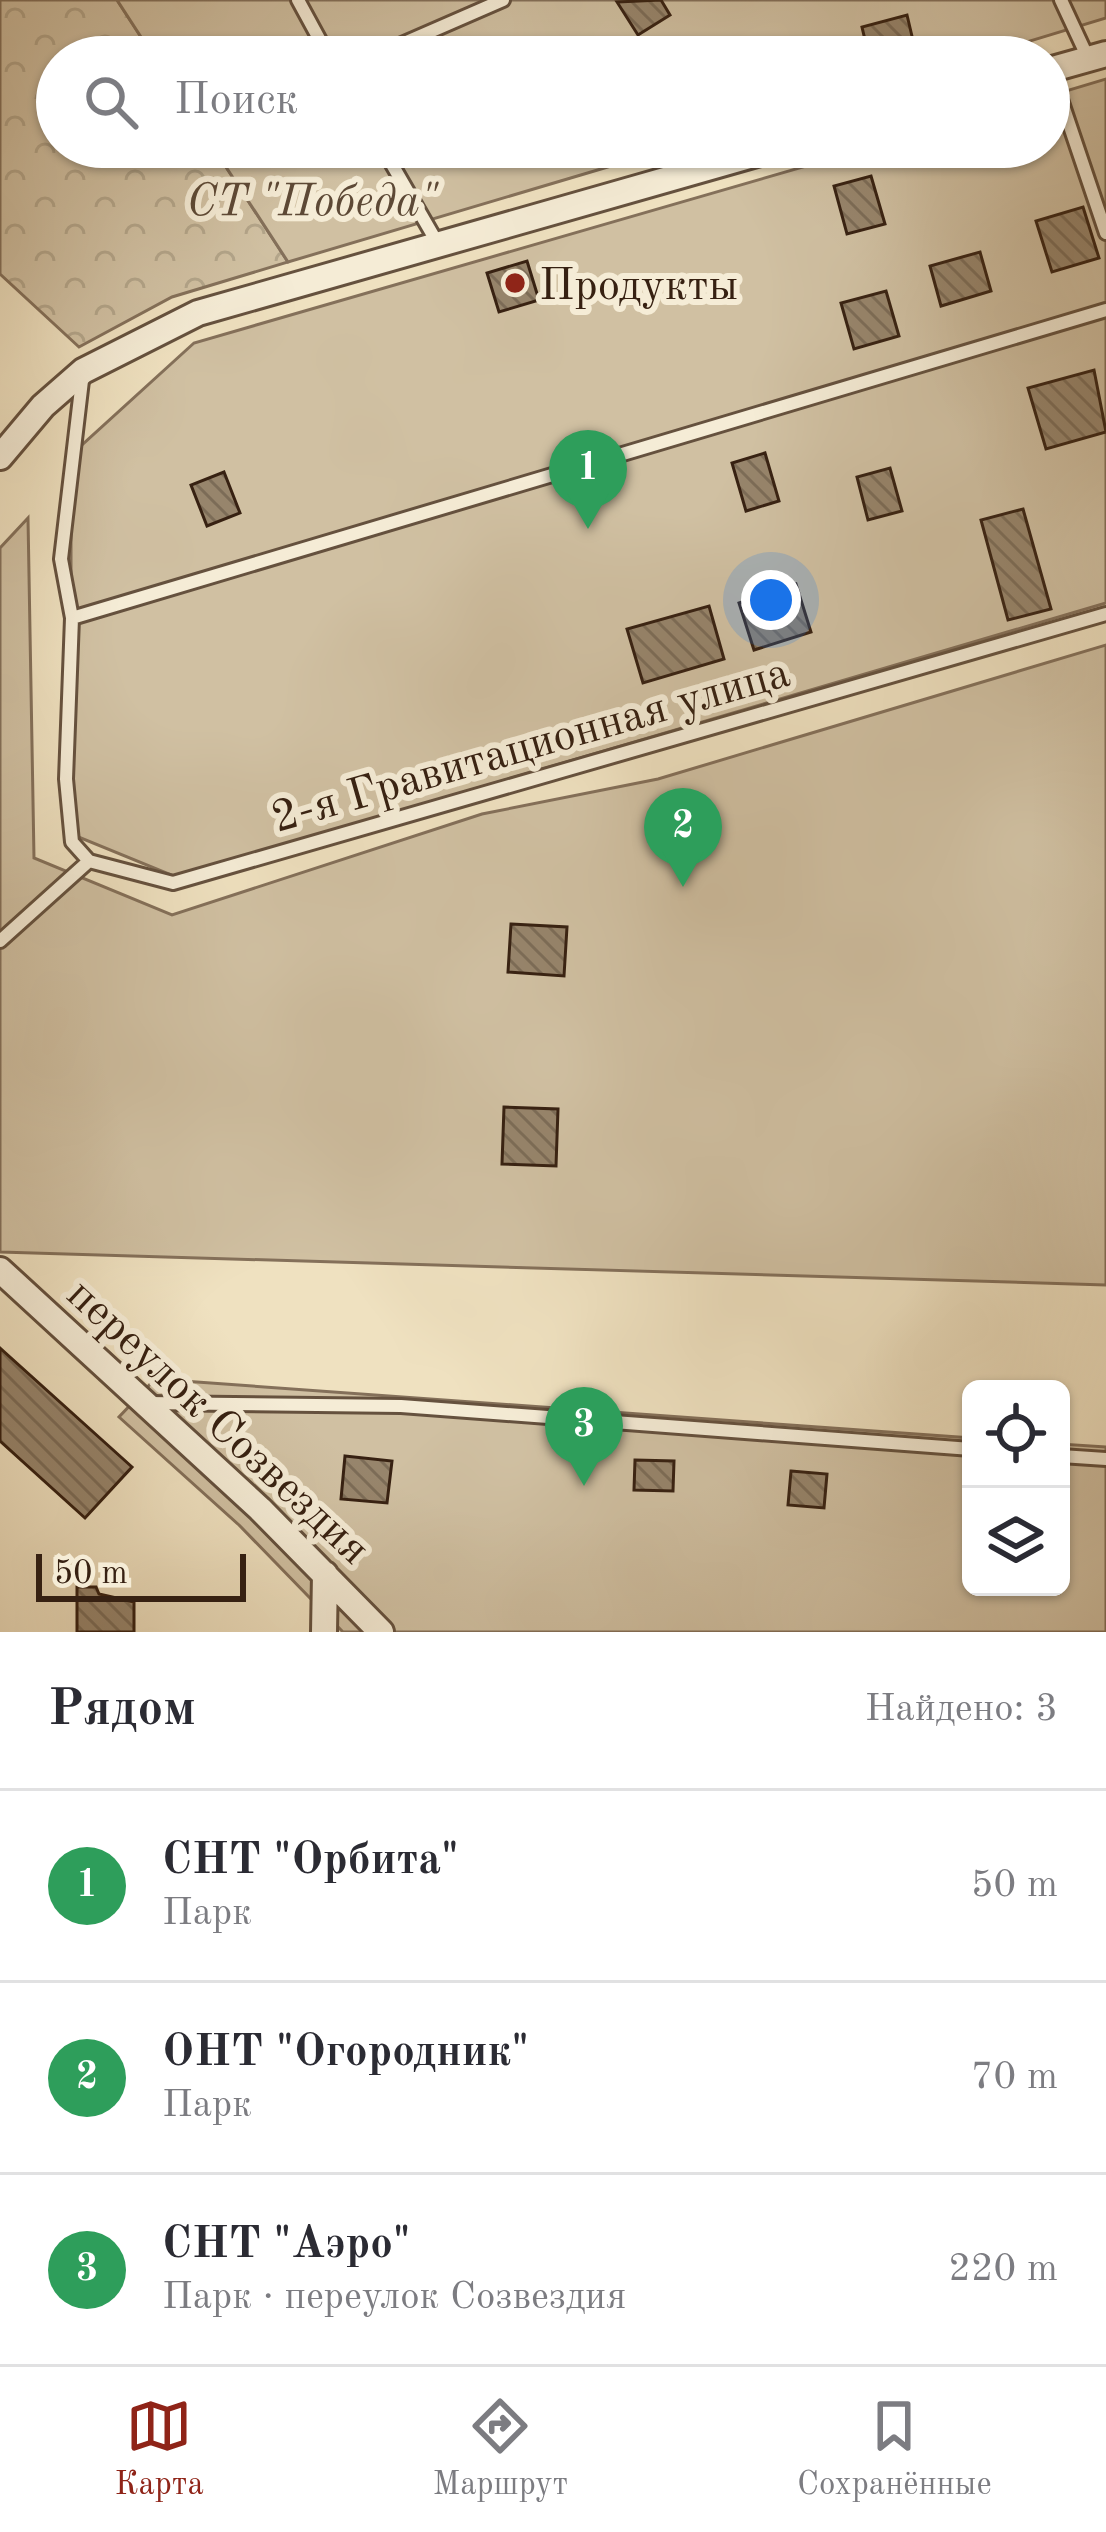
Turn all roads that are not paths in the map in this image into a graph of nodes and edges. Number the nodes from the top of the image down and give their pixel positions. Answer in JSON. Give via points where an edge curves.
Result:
{"nodes":[{"id":1,"x":298,"y":0,"type":"edge"},
{"id":2,"x":503,"y":0,"type":"edge"},
{"id":3,"x":1061,"y":0,"type":"edge"},
{"id":4,"x":318,"y":36,"type":"edge"},
{"id":5,"x":420,"y":36,"type":"edge"},
{"id":6,"x":1097,"y":57,"type":"edge"},
{"id":7,"x":1070,"y":128,"type":"edge"},
{"id":8,"x":394,"y":168,"type":"edge"},
{"id":9,"x":707,"y":168,"type":"edge"},
{"id":10,"x":1106,"y":233,"type":"edge"},
{"id":11,"x":439,"y":244,"type":"junction"},
{"id":12,"x":1106,"y":310,"type":"edge"},
{"id":13,"x":83,"y":371,"type":"junction"},
{"id":14,"x":0,"y":457,"type":"edge"},
{"id":15,"x":1106,"y":614,"type":"edge"},
{"id":16,"x":72,"y":618,"type":"junction"},
{"id":17,"x":89,"y":861,"type":"junction"},
{"id":18,"x":0,"y":941,"type":"edge"},
{"id":19,"x":0,"y":1270,"type":"edge"},
{"id":20,"x":146,"y":1402,"type":"junction"},
{"id":21,"x":962,"y":1448,"type":"edge"},
{"id":22,"x":1070,"y":1457,"type":"edge"},
{"id":23,"x":1106,"y":1459,"type":"edge"},
{"id":24,"x":325,"y":1574,"type":"junction"},
{"id":25,"x":324,"y":1632,"type":"edge"},
{"id":26,"x":380,"y":1632,"type":"edge"}],
"edges":[{"from":1,"to":4,"type":"lane"},
{"from":2,"to":5,"type":"lane"},
{"from":3,"to":6,"type":"lane"},
{"from":7,"to":10,"type":"lane"},
{"from":8,"to":11,"type":"lane"},
{"from":9,"to":11,"type":"street"},
{"from":11,"to":13,"type":"street","via":[[198,313]]},
{"from":12,"to":16,"type":"lane"},
{"from":13,"to":14,"type":"street"},
{"from":13,"to":16,"type":"lane","via":[[62,559]]},
{"from":15,"to":17,"type":"lane","name":"2-я Гравитационная улица","via":[[173,883]]},
{"from":16,"to":17,"type":"lane","via":[[65,778],[72,842]]},
{"from":17,"to":18,"type":"lane"},
{"from":19,"to":20,"type":"street","name":"переулок Созвездия"},
{"from":20,"to":21,"type":"lane","via":[[401,1406]]},
{"from":20,"to":24,"type":"street","name":"переулок Созвездия"},
{"from":22,"to":23,"type":"lane"},
{"from":24,"to":25,"type":"street"},
{"from":24,"to":26,"type":"street","name":"переулок Созвездия"}]}
